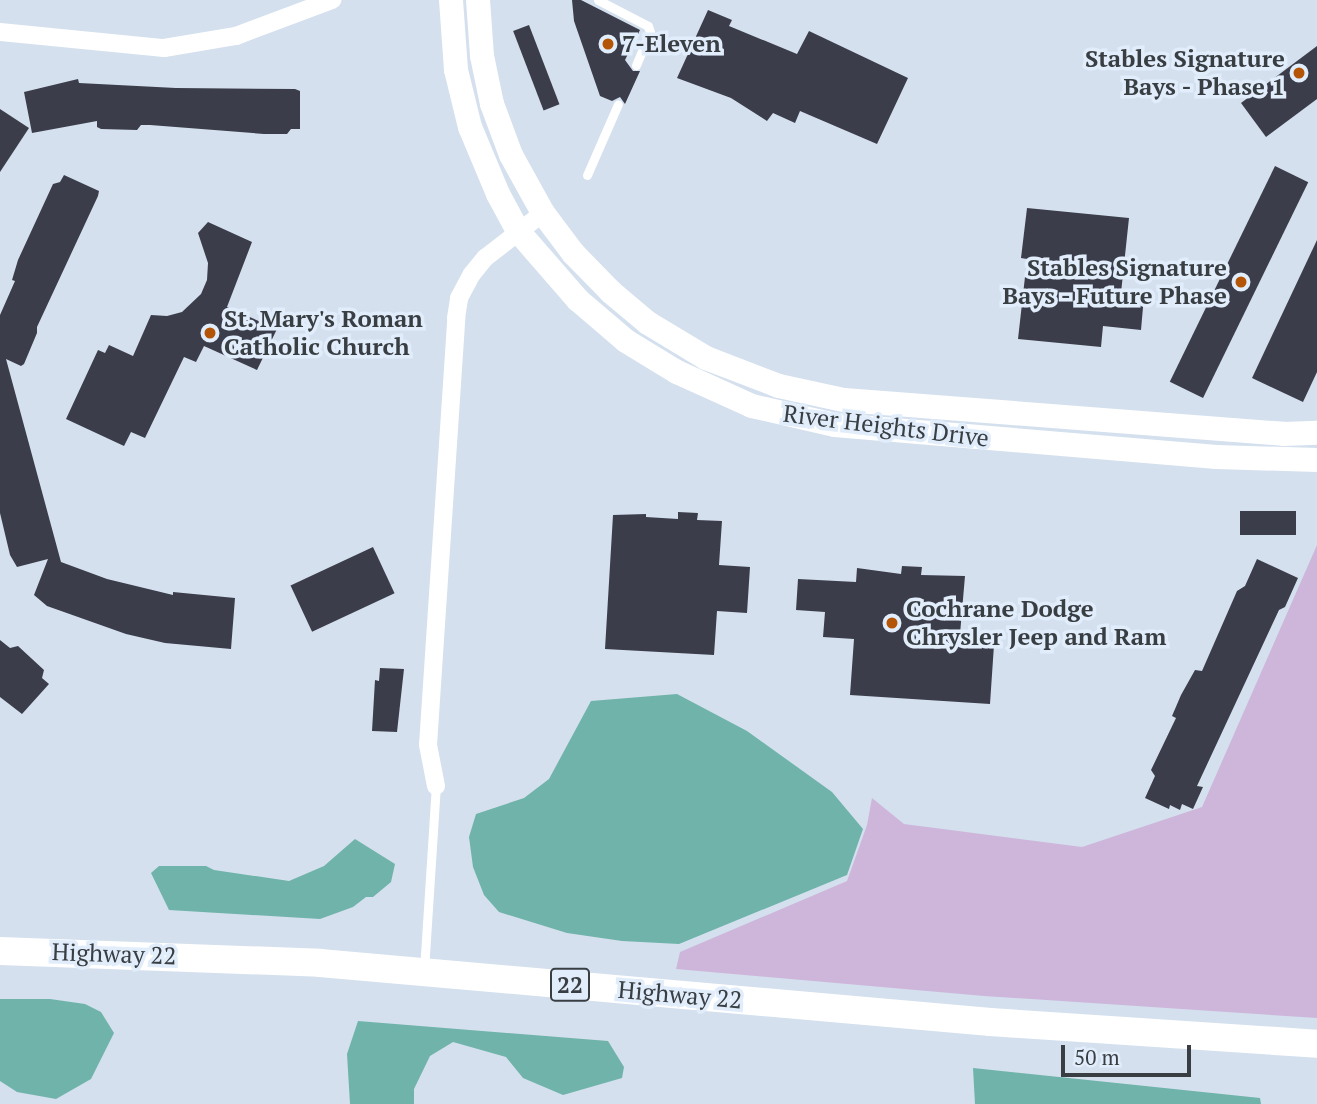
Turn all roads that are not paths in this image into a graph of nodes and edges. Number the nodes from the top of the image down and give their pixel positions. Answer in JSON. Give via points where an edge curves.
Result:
{"nodes":[{"id":1,"x":332,"y":0,"type":"edge"},
{"id":2,"x":451,"y":0,"type":"edge"},
{"id":3,"x":478,"y":0,"type":"edge"},
{"id":4,"x":597,"y":0,"type":"edge"},
{"id":5,"x":0,"y":32,"type":"edge"},
{"id":6,"x":636,"y":65,"type":"dead end"},
{"id":7,"x":618,"y":104,"type":"dead end"},
{"id":8,"x":587,"y":175,"type":"dead end"},
{"id":9,"x":542,"y":213,"type":"junction"},
{"id":10,"x":518,"y":231,"type":"junction"},
{"id":11,"x":779,"y":386,"type":"junction"},
{"id":12,"x":775,"y":413,"type":"junction"},
{"id":13,"x":1044,"y":413,"type":"junction"},
{"id":14,"x":1216,"y":428,"type":"junction"},
{"id":15,"x":1317,"y":433,"type":"edge"},
{"id":16,"x":1043,"y":443,"type":"junction"},
{"id":17,"x":1217,"y":457,"type":"junction"},
{"id":18,"x":1317,"y":460,"type":"edge"},
{"id":19,"x":436,"y":786,"type":"joint"},
{"id":20,"x":0,"y":951,"type":"edge"},
{"id":21,"x":424,"y":972,"type":"junction"},
{"id":22,"x":1317,"y":1044,"type":"edge"}],
"edges":[{"from":1,"to":5,"type":"street","via":[[236,36],[164,48]]},
{"from":2,"to":10,"type":"street","name":"River Heights Drive","via":[[456,70],[470,127]]},
{"from":3,"to":9,"type":"street","name":"River Heights Drive","via":[[482,56],[492,104],[511,155]]},
{"from":4,"to":6,"type":"lane","via":[[649,26]]},
{"from":7,"to":8,"type":"lane"},
{"from":9,"to":10,"type":"street"},
{"from":9,"to":11,"type":"street","name":"River Heights Drive","via":[[592,276],[648,323],[705,358]]},
{"from":10,"to":12,"type":"street","name":"River Heights Drive","via":[[578,300],[626,341],[705,387]]},
{"from":10,"to":19,"type":"street","via":[[472,274],[456,318],[429,731]]},
{"from":11,"to":12,"type":"street"},
{"from":11,"to":13,"type":"street","name":"River Heights Drive","via":[[844,400]]},
{"from":12,"to":16,"type":"street","name":"River Heights Drive","via":[[835,425]]},
{"from":13,"to":14,"type":"street","name":"River Heights Drive"},
{"from":13,"to":16,"type":"street"},
{"from":14,"to":15,"type":"street","name":"River Heights Drive"},
{"from":14,"to":17,"type":"street"},
{"from":16,"to":17,"type":"street","name":"River Heights Drive"},
{"from":17,"to":18,"type":"street","name":"River Heights Drive"},
{"from":19,"to":21,"type":"lane"},
{"from":20,"to":21,"type":"main road","name":"Highway 22","number":"22","via":[[261,960]]},
{"from":21,"to":22,"type":"main road","name":"Highway 22","number":"22","via":[[990,1022]]}]}
